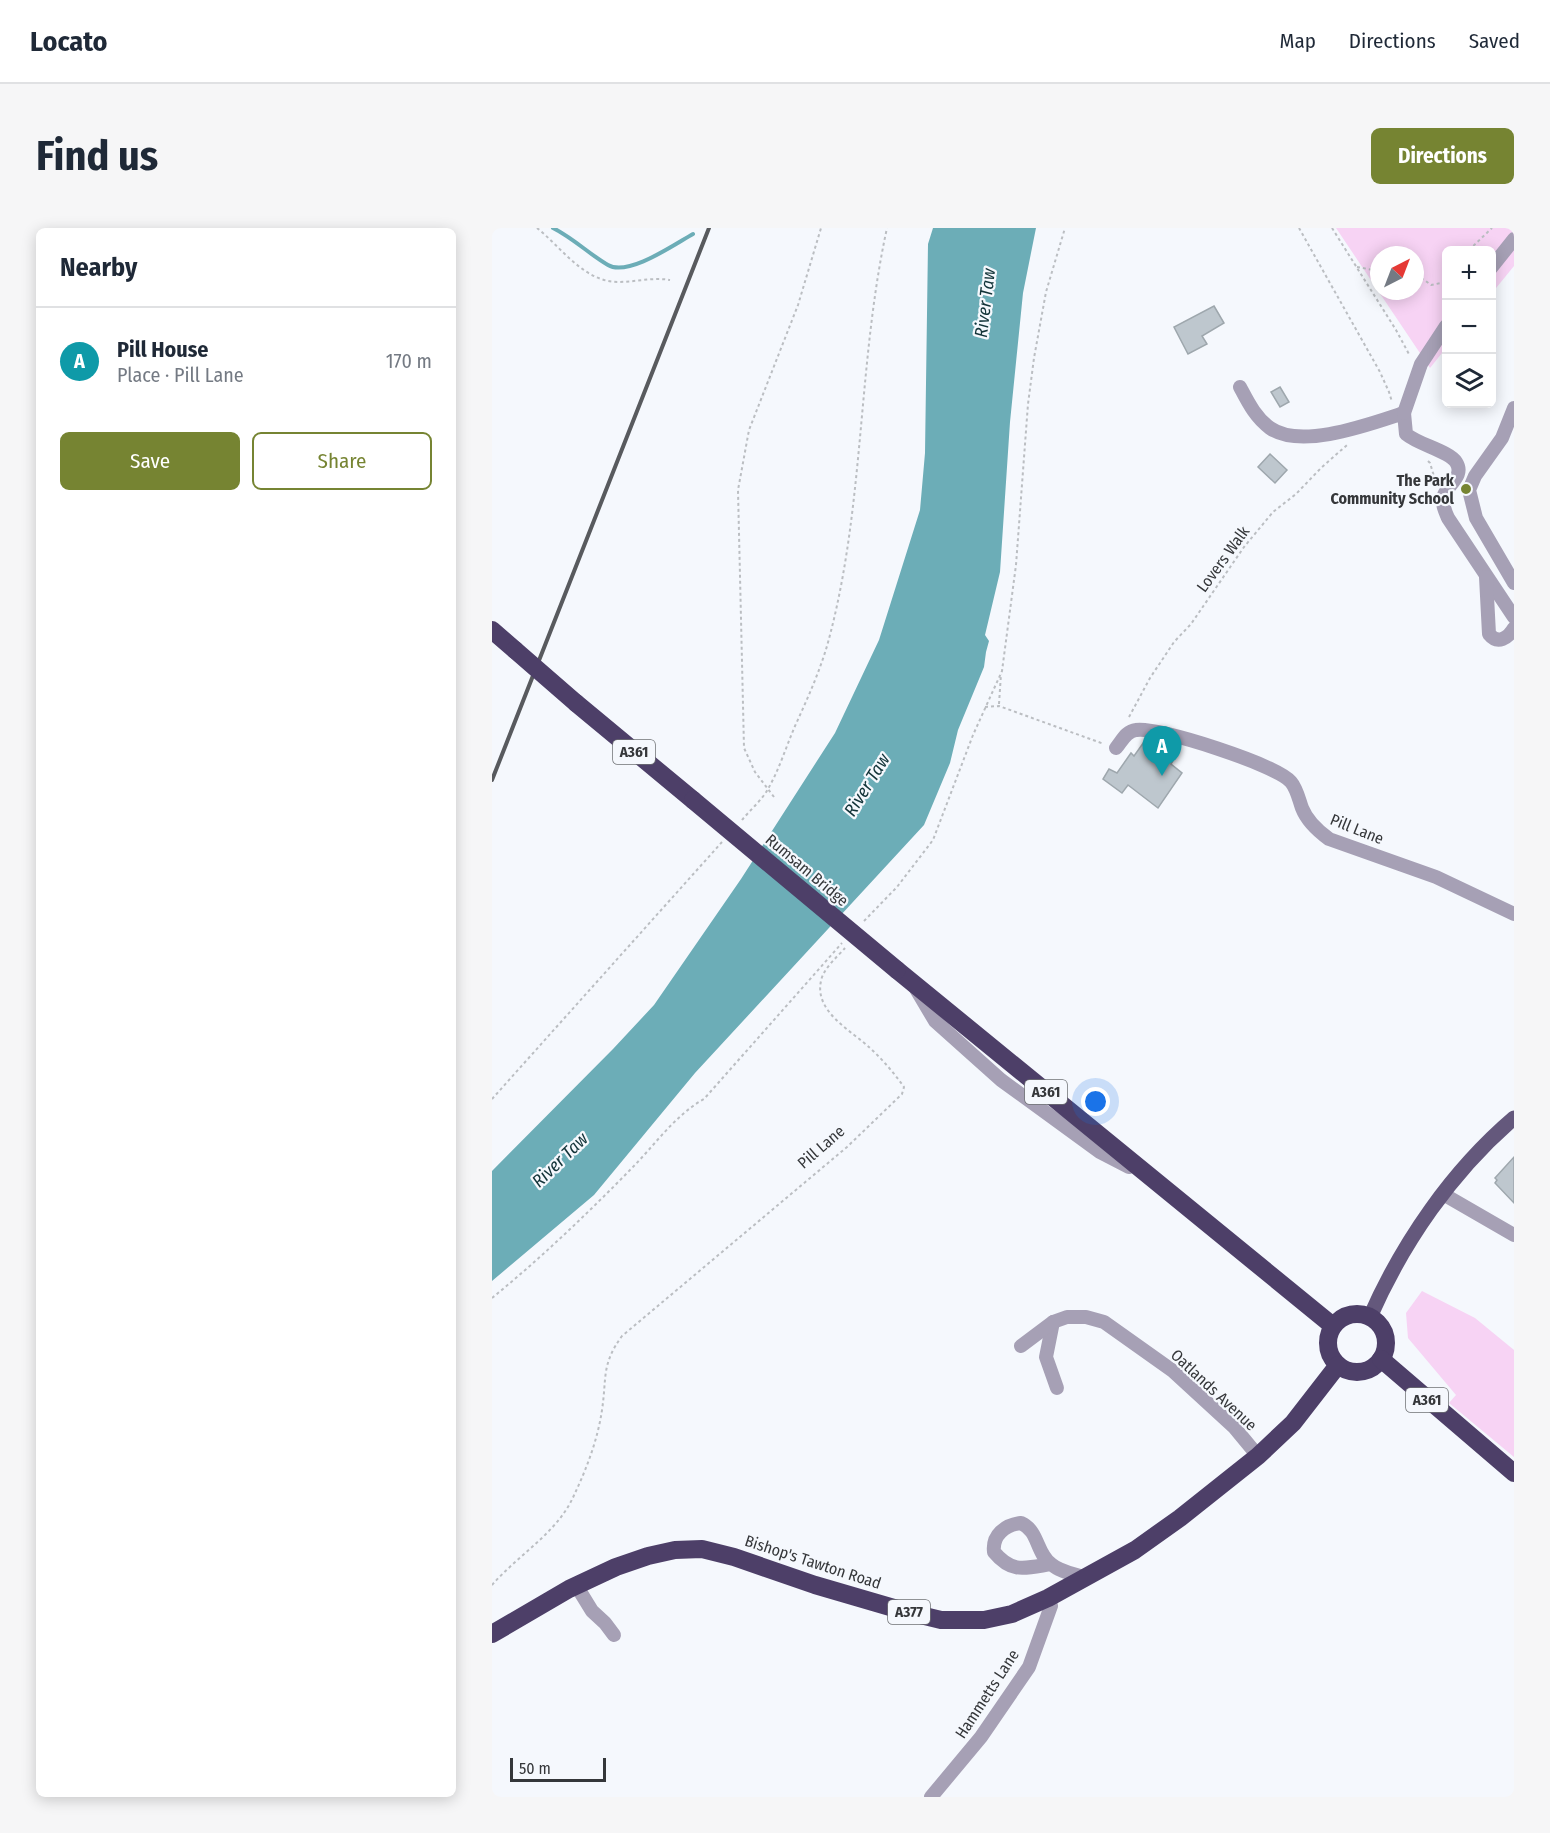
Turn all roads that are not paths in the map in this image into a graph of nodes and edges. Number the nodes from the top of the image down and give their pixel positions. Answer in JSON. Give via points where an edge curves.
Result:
{"nodes":[{"id":1,"x":1514,"y":239,"type":"edge"},
{"id":2,"x":1496,"y":262,"type":"edge"},
{"id":3,"x":1442,"y":332,"type":"edge"},
{"id":4,"x":1240,"y":387,"type":"dead end"},
{"id":5,"x":1514,"y":408,"type":"edge"},
{"id":6,"x":1404,"y":413,"type":"junction"},
{"id":7,"x":1486,"y":575,"type":"junction"},
{"id":8,"x":1514,"y":583,"type":"edge"},
{"id":9,"x":1514,"y":617,"type":"edge"},
{"id":10,"x":1514,"y":628,"type":"edge"},
{"id":11,"x":492,"y":630,"type":"edge"},
{"id":12,"x":1116,"y":748,"type":"road end"},
{"id":13,"x":1514,"y":914,"type":"edge"},
{"id":14,"x":1514,"y":1118,"type":"edge"},
{"id":15,"x":1443,"y":1194,"type":"junction"},
{"id":16,"x":1514,"y":1235,"type":"edge"},
{"id":17,"x":1370,"y":1317,"type":"junction"},
{"id":18,"x":1053,"y":1322,"type":"junction"},
{"id":19,"x":1333,"y":1326,"type":"junction"},
{"id":20,"x":1021,"y":1346,"type":"dead end"},
{"id":21,"x":1381,"y":1359,"type":"junction"},
{"id":22,"x":1338,"y":1365,"type":"junction"},
{"id":23,"x":1057,"y":1388,"type":"dead end"},
{"id":24,"x":1258,"y":1456,"type":"junction"},
{"id":25,"x":1514,"y":1473,"type":"edge"},
{"id":26,"x":1051,"y":1564,"type":"dead end"},
{"id":27,"x":1086,"y":1578,"type":"junction"},
{"id":28,"x":576,"y":1586,"type":"junction"},
{"id":29,"x":1048,"y":1598,"type":"junction"},
{"id":30,"x":492,"y":1634,"type":"edge"},
{"id":31,"x":614,"y":1635,"type":"dead end"},
{"id":32,"x":930,"y":1797,"type":"edge"}],
"edges":[{"from":1,"to":2,"type":"street"},
{"from":3,"to":6,"type":"street","via":[[1422,364]]},
{"from":4,"to":6,"type":"street","via":[[1257,417],[1272,429],[1299,438],[1351,429]]},
{"from":5,"to":8,"type":"street","via":[[1502,438],[1469,490],[1476,518]]},
{"from":6,"to":7,"type":"street","via":[[1406,434],[1456,461],[1458,471],[1444,493],[1443,507]]},
{"from":7,"to":9,"type":"street"},
{"from":7,"to":10,"type":"street","via":[[1489,634],[1500,640]]},
{"from":11,"to":19,"type":"highway","name":"Rumsam Bridge","number":"A361","bridge":true,"via":[[897,970]]},
{"from":12,"to":13,"type":"street","name":"Pill Lane","via":[[1129,732],[1152,730],[1183,736],[1283,775],[1291,782],[1308,818],[1329,839],[1436,877]]},
{"from":14,"to":15,"type":"main road"},
{"from":15,"to":16,"type":"street"},
{"from":15,"to":17,"type":"main road","via":[[1410,1239]]},
{"from":17,"to":19,"type":"highway","via":[[1354,1314]]},
{"from":17,"to":21,"type":"highway","via":[[1383,1331],[1385,1350]]},
{"from":18,"to":20,"type":"street","name":"Oatlands Avenue"},
{"from":18,"to":23,"type":"street","via":[[1047,1357]]},
{"from":18,"to":24,"type":"street","name":"Oatlands Avenue","via":[[1086,1317],[1104,1322],[1173,1371],[1234,1427]]},
{"from":19,"to":22,"type":"highway","via":[[1328,1342],[1332,1359]]},
{"from":21,"to":22,"type":"highway","via":[[1356,1372]]},
{"from":21,"to":25,"type":"highway","number":"A361"},
{"from":22,"to":24,"type":"highway","name":"Bishop's Tawton Road","number":"A377","via":[[1293,1423]]},
{"from":24,"to":27,"type":"highway","name":"Bishop's Tawton Road","number":"A377","via":[[1135,1550]]},
{"from":26,"to":27,"type":"street"},
{"from":27,"to":29,"type":"highway","name":"Bishop's Tawton Road","number":"A377"},
{"from":28,"to":29,"type":"highway","name":"Bishop's Tawton Road","number":"A377","via":[[648,1556],[702,1549],[941,1620],[984,1620],[1012,1614]]},
{"from":28,"to":30,"type":"highway","name":"Bishop's Tawton Road","number":"A377"},
{"from":28,"to":31,"type":"street"},
{"from":29,"to":32,"type":"street","name":"Hammetts Lane","via":[[1051,1606],[1029,1667],[981,1737]]}]}
